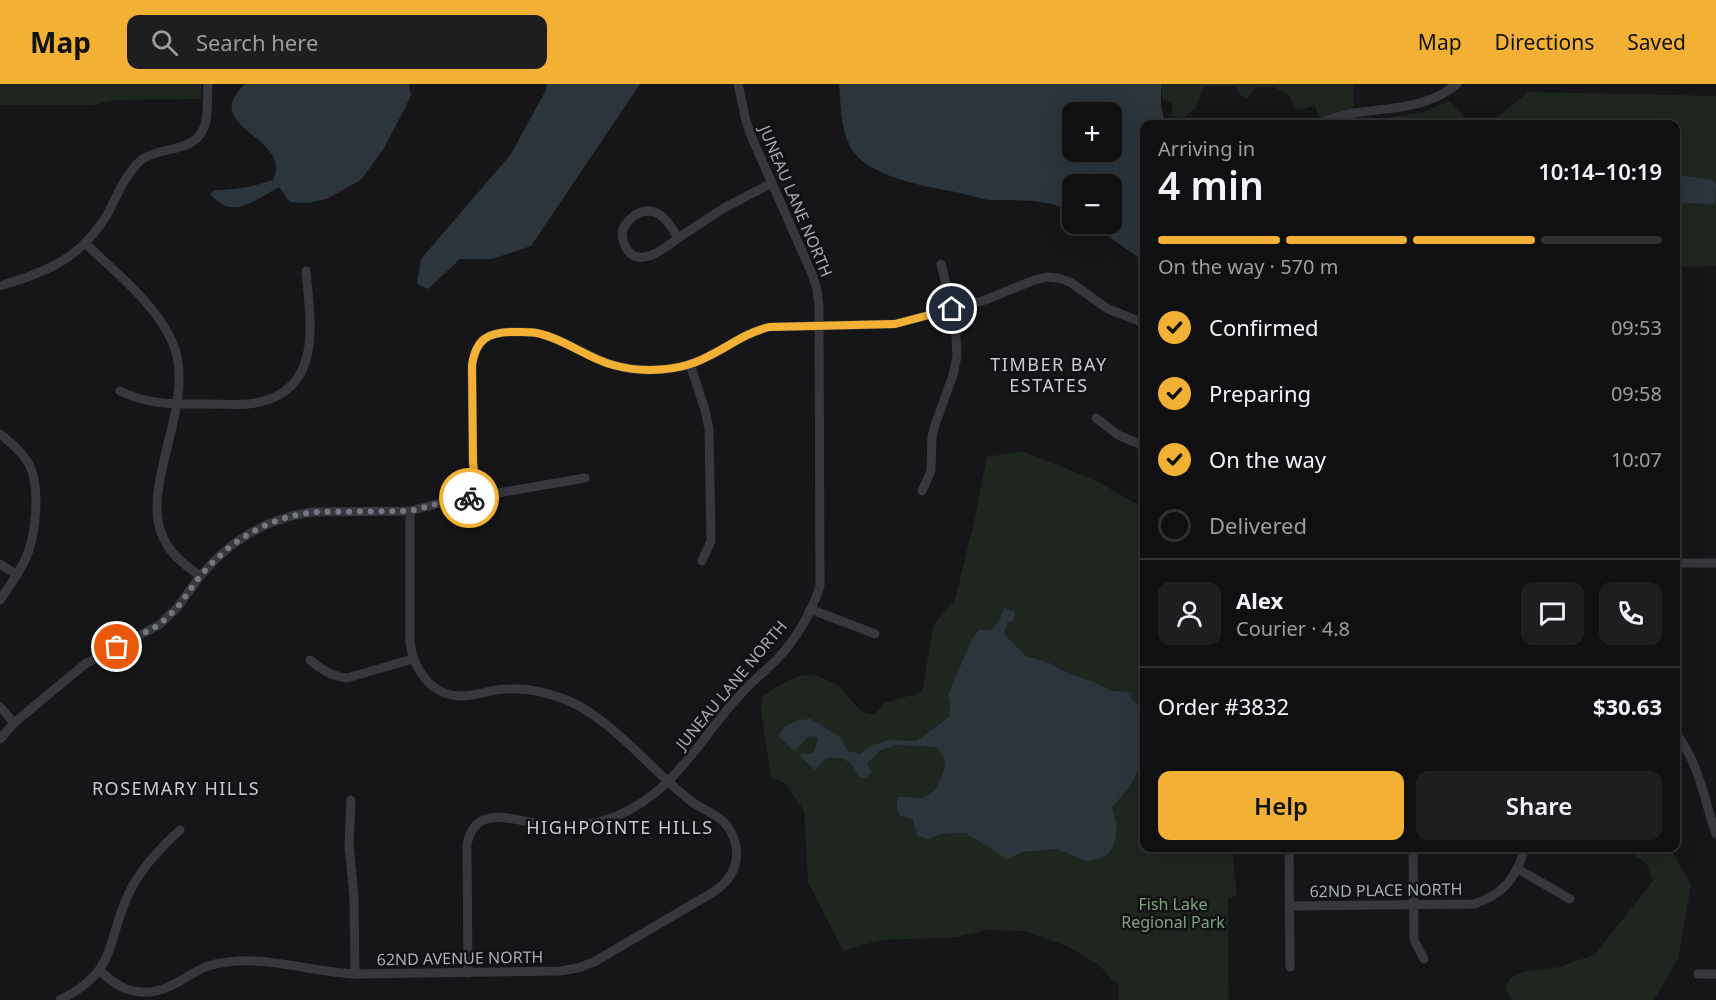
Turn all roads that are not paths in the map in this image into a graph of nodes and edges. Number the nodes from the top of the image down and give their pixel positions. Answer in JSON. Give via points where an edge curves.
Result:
{"nodes":[{"id":1,"x":208,"y":84,"type":"edge"},
{"id":2,"x":738,"y":84,"type":"edge"},
{"id":3,"x":1457,"y":84,"type":"edge"},
{"id":4,"x":1328,"y":120,"type":"edge"},
{"id":5,"x":771,"y":183,"type":"junction"},
{"id":6,"x":678,"y":238,"type":"junction"},
{"id":7,"x":85,"y":243,"type":"junction"},
{"id":8,"x":941,"y":264,"type":"dead end"},
{"id":9,"x":306,"y":271,"type":"dead end"},
{"id":10,"x":0,"y":286,"type":"edge"},
{"id":11,"x":952,"y":309,"type":"junction"},
{"id":12,"x":1140,"y":321,"type":"edge"},
{"id":13,"x":819,"y":326,"type":"junction"},
{"id":14,"x":690,"y":364,"type":"junction"},
{"id":15,"x":120,"y":391,"type":"dead end"},
{"id":16,"x":177,"y":404,"type":"junction"},
{"id":17,"x":1096,"y":418,"type":"dead end"},
{"id":18,"x":0,"y":434,"type":"edge"},
{"id":19,"x":1140,"y":444,"type":"edge"},
{"id":20,"x":585,"y":478,"type":"dead end"},
{"id":21,"x":922,"y":491,"type":"dead end"},
{"id":22,"x":477,"y":497,"type":"junction"},
{"id":23,"x":410,"y":511,"type":"junction"},
{"id":24,"x":702,"y":561,"type":"dead end"},
{"id":25,"x":1680,"y":563,"type":"edge"},
{"id":26,"x":1716,"y":563,"type":"edge"},
{"id":27,"x":0,"y":564,"type":"edge"},
{"id":28,"x":17,"y":575,"type":"junction"},
{"id":29,"x":200,"y":576,"type":"junction"},
{"id":30,"x":0,"y":600,"type":"edge"},
{"id":31,"x":810,"y":609,"type":"junction"},
{"id":32,"x":875,"y":634,"type":"dead end"},
{"id":33,"x":413,"y":659,"type":"junction"},
{"id":34,"x":310,"y":660,"type":"dead end"},
{"id":35,"x":0,"y":707,"type":"edge"},
{"id":36,"x":14,"y":723,"type":"junction"},
{"id":37,"x":0,"y":739,"type":"edge"},
{"id":38,"x":1680,"y":743,"type":"edge"},
{"id":39,"x":669,"y":782,"type":"junction"},
{"id":40,"x":351,"y":800,"type":"dead end"},
{"id":41,"x":180,"y":830,"type":"dead end"},
{"id":42,"x":1716,"y":834,"type":"edge"},
{"id":43,"x":1289,"y":852,"type":"edge"},
{"id":44,"x":1413,"y":852,"type":"edge"},
{"id":45,"x":1524,"y":852,"type":"edge"},
{"id":46,"x":1518,"y":869,"type":"junction"},
{"id":47,"x":1570,"y":899,"type":"dead end"},
{"id":48,"x":1413,"y":905,"type":"junction"},
{"id":49,"x":1289,"y":906,"type":"junction"},
{"id":50,"x":1424,"y":959,"type":"dead end"},
{"id":51,"x":1290,"y":967,"type":"dead end"},
{"id":52,"x":100,"y":971,"type":"junction"},
{"id":53,"x":468,"y":973,"type":"junction"},
{"id":54,"x":355,"y":974,"type":"junction"},
{"id":55,"x":1698,"y":974,"type":"dead end"},
{"id":56,"x":1716,"y":974,"type":"edge"},
{"id":57,"x":60,"y":1000,"type":"edge"}],
"edges":[{"from":1,"to":7,"type":"street","via":[[206,123],[196,140],[140,161]]},
{"from":2,"to":5,"type":"street","name":"JUNEAU LANE NORTH","via":[[746,121]]},
{"from":3,"to":4,"type":"street","via":[[1417,105]]},
{"from":5,"to":6,"type":"street"},
{"from":5,"to":13,"type":"street","name":"JUNEAU LANE NORTH","via":[[812,274]]},
{"from":6,"to":6,"type":"street","via":[[670,224],[652,211],[633,216],[622,234],[628,252],[638,257],[652,256]]},
{"from":7,"to":10,"type":"street","via":[[51,268]]},
{"from":7,"to":16,"type":"street","via":[[149,305],[170,335],[179,370]]},
{"from":8,"to":11,"type":"street"},
{"from":9,"to":16,"type":"street","via":[[310,346],[293,384],[271,399],[248,405]]},
{"from":11,"to":12,"type":"street","via":[[1046,277],[1070,282],[1108,309]]},
{"from":11,"to":13,"type":"street","via":[[895,324]]},
{"from":11,"to":21,"type":"street","via":[[957,356],[935,425],[931,471]]},
{"from":13,"to":14,"type":"street","via":[[769,327],[752,332]]},
{"from":13,"to":31,"type":"street","name":"JUNEAU LANE NORTH","via":[[821,577]]},
{"from":14,"to":22,"type":"street","via":[[667,369],[630,368],[612,365],[540,333],[504,332],[485,337],[472,365]]},
{"from":14,"to":24,"type":"street","via":[[709,429],[711,542]]},
{"from":15,"to":16,"type":"street","via":[[156,403]]},
{"from":16,"to":29,"type":"street","via":[[156,515],[171,550]]},
{"from":17,"to":19,"type":"street","via":[[1118,435]]},
{"from":18,"to":28,"type":"street","via":[[22,454],[34,479],[34,530]]},
{"from":20,"to":22,"type":"street"},
{"from":22,"to":23,"type":"street"},
{"from":23,"to":29,"type":"street","via":[[313,512],[291,516],[232,545]]},
{"from":23,"to":33,"type":"street"},
{"from":25,"to":26,"type":"street"},
{"from":27,"to":28,"type":"street"},
{"from":28,"to":30,"type":"street"},
{"from":29,"to":36,"type":"street","via":[[159,625],[85,664]]},
{"from":31,"to":32,"type":"street"},
{"from":31,"to":39,"type":"street","name":"JUNEAU LANE NORTH","via":[[789,645],[739,695]]},
{"from":33,"to":34,"type":"street","via":[[347,678],[326,673]]},
{"from":33,"to":39,"type":"street","name":"62ND AVENUE NORTH","via":[[425,680],[449,694],[528,690],[570,701],[606,725]]},
{"from":35,"to":36,"type":"street"},
{"from":36,"to":37,"type":"street"},
{"from":38,"to":42,"type":"street","via":[[1696,768]]},
{"from":39,"to":53,"type":"street","name":"JUNEAU LANE NORTH","via":[[633,809],[590,824],[546,825],[507,817],[478,822],[467,844]]},
{"from":39,"to":53,"type":"street","name":"62ND AVENUE NORTH","via":[[730,829],[737,851],[736,864],[725,884],[578,968]]},
{"from":40,"to":54,"type":"street","via":[[349,844]]},
{"from":41,"to":52,"type":"street","via":[[160,848],[130,889]]},
{"from":43,"to":49,"type":"street"},
{"from":44,"to":48,"type":"street"},
{"from":45,"to":46,"type":"street","name":"62ND PLACE NORTH"},
{"from":46,"to":47,"type":"street"},
{"from":46,"to":48,"type":"street","name":"62ND PLACE NORTH","via":[[1506,886],[1486,900],[1460,905]]},
{"from":48,"to":49,"type":"street","name":"62ND PLACE NORTH"},
{"from":48,"to":50,"type":"street","via":[[1414,940]]},
{"from":49,"to":51,"type":"street"},
{"from":52,"to":54,"type":"street","name":"62ND AVENUE NORTH","via":[[128,991],[152,994],[164,992],[208,966],[222,963],[262,961]]},
{"from":52,"to":57,"type":"street"},
{"from":53,"to":54,"type":"street","name":"62ND AVENUE NORTH"},
{"from":55,"to":56,"type":"street"}]}
